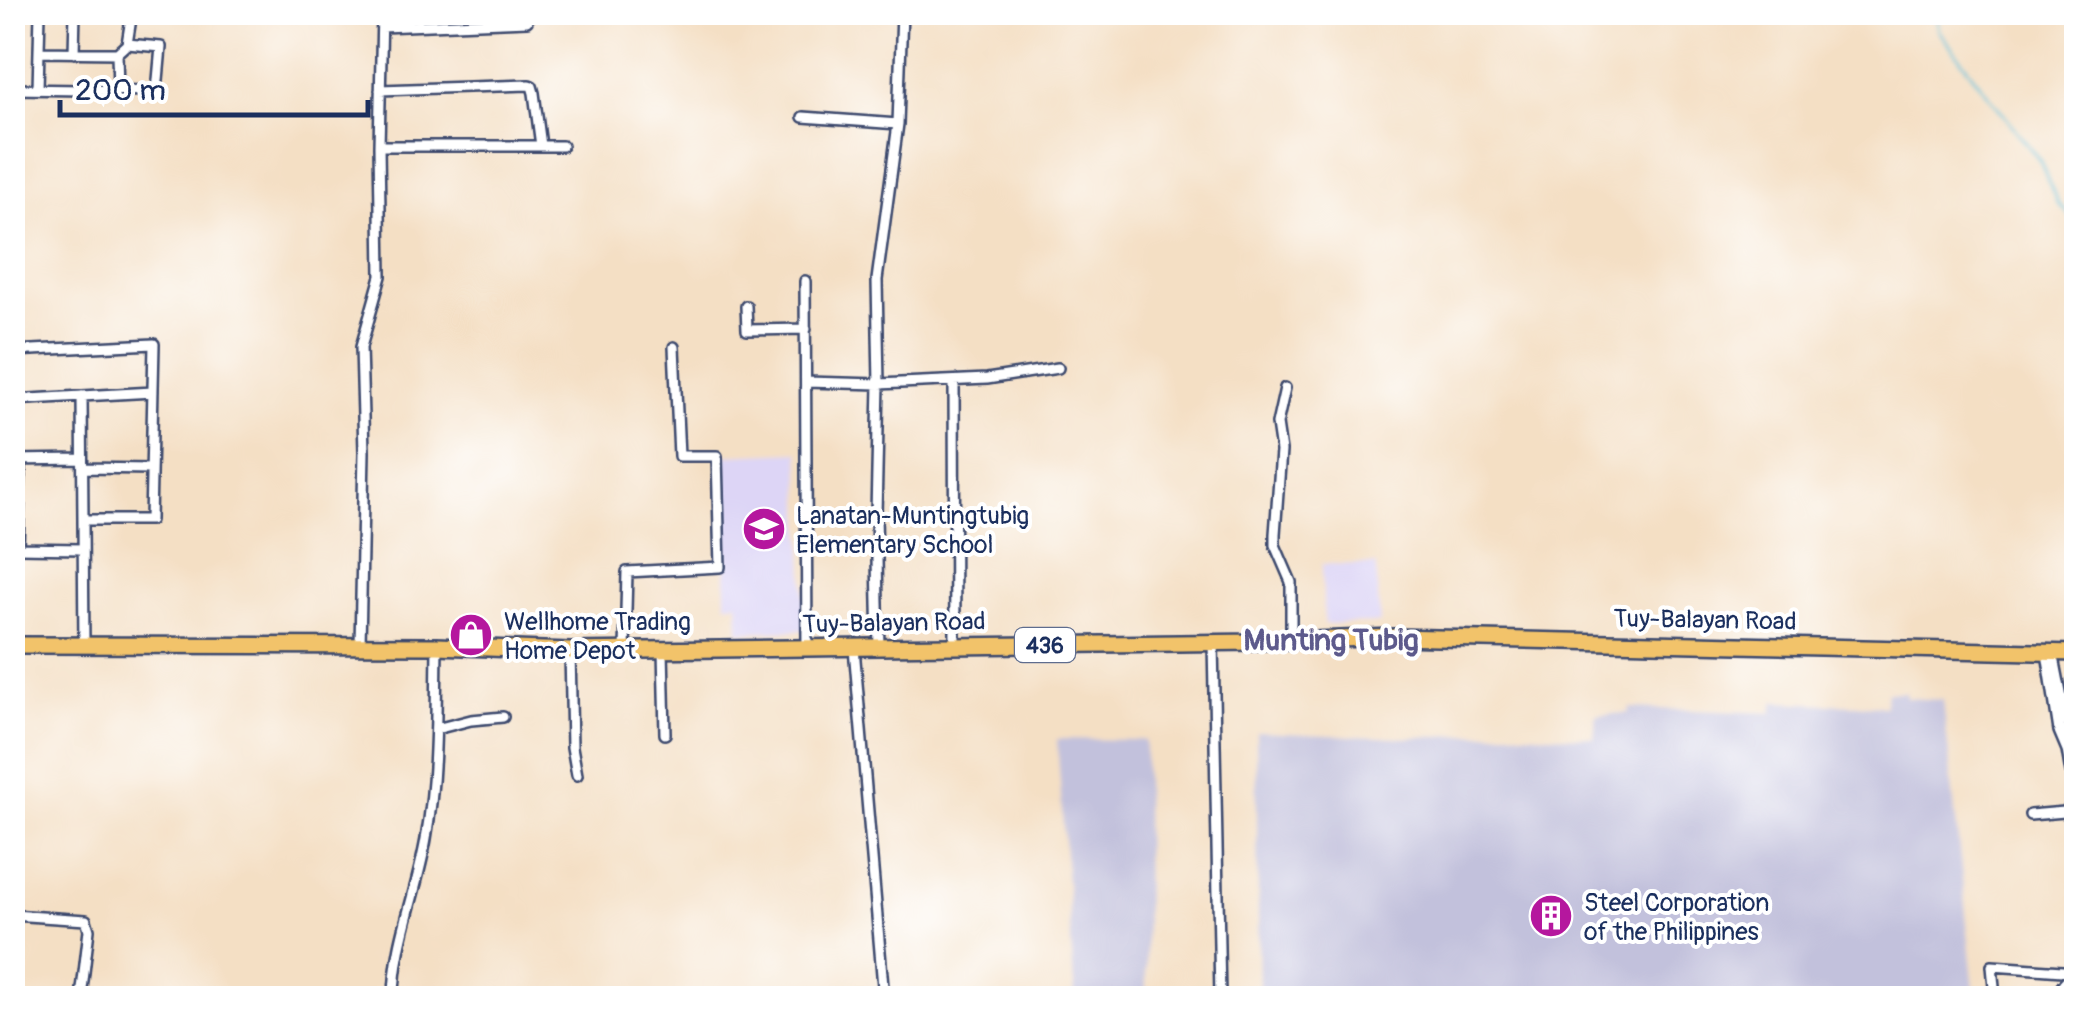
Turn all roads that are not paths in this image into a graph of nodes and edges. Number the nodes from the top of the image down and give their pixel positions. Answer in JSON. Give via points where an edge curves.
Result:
{"nodes":[{"id":1,"x":40,"y":12,"type":"edge"},
{"id":2,"x":75,"y":12,"type":"edge"},
{"id":3,"x":132,"y":12,"type":"edge"},
{"id":4,"x":382,"y":12,"type":"edge"},
{"id":5,"x":902,"y":12,"type":"edge"},
{"id":6,"x":497,"y":17,"type":"edge"},
{"id":7,"x":526,"y":21,"type":"dead end"},
{"id":8,"x":382,"y":27,"type":"junction"},
{"id":9,"x":127,"y":44,"type":"junction"},
{"id":10,"x":40,"y":52,"type":"junction"},
{"id":11,"x":117,"y":52,"type":"junction"},
{"id":12,"x":74,"y":53,"type":"junction"},
{"id":13,"x":38,"y":88,"type":"junction"},
{"id":14,"x":12,"y":89,"type":"edge"},
{"id":15,"x":380,"y":90,"type":"junction"},
{"id":16,"x":118,"y":91,"type":"junction"},
{"id":17,"x":803,"y":117,"type":"dead end"},
{"id":18,"x":898,"y":124,"type":"junction"},
{"id":19,"x":379,"y":146,"type":"junction"},
{"id":20,"x":541,"y":146,"type":"junction"},
{"id":21,"x":562,"y":146,"type":"dead end"},
{"id":22,"x":806,"y":281,"type":"dead end"},
{"id":23,"x":746,"y":306,"type":"dead end"},
{"id":24,"x":806,"y":329,"type":"junction"},
{"id":25,"x":674,"y":347,"type":"dead end"},
{"id":26,"x":12,"y":351,"type":"edge"},
{"id":27,"x":1058,"y":368,"type":"dead end"},
{"id":28,"x":954,"y":380,"type":"junction"},
{"id":29,"x":806,"y":382,"type":"junction"},
{"id":30,"x":879,"y":384,"type":"junction"},
{"id":31,"x":1285,"y":388,"type":"dead end"},
{"id":32,"x":153,"y":392,"type":"junction"},
{"id":33,"x":82,"y":396,"type":"junction"},
{"id":34,"x":12,"y":400,"type":"edge"},
{"id":35,"x":16,"y":460,"type":"edge"},
{"id":36,"x":82,"y":464,"type":"junction"},
{"id":37,"x":151,"y":469,"type":"junction"},
{"id":38,"x":83,"y":520,"type":"junction"},
{"id":39,"x":15,"y":548,"type":"edge"},
{"id":40,"x":83,"y":549,"type":"junction"},
{"id":41,"x":1291,"y":641,"type":"junction"},
{"id":42,"x":1213,"y":642,"type":"junction"},
{"id":43,"x":12,"y":646,"type":"edge"},
{"id":44,"x":84,"y":646,"type":"junction"},
{"id":45,"x":360,"y":646,"type":"junction"},
{"id":46,"x":437,"y":646,"type":"junction"},
{"id":47,"x":954,"y":646,"type":"junction"},
{"id":48,"x":807,"y":648,"type":"junction"},
{"id":49,"x":854,"y":648,"type":"junction"},
{"id":50,"x":879,"y":648,"type":"junction"},
{"id":51,"x":625,"y":650,"type":"junction"},
{"id":52,"x":663,"y":650,"type":"junction"},
{"id":53,"x":570,"y":651,"type":"junction"},
{"id":54,"x":2050,"y":652,"type":"junction"},
{"id":55,"x":2076,"y":653,"type":"edge"},
{"id":56,"x":504,"y":718,"type":"dead end"},
{"id":57,"x":436,"y":729,"type":"junction"},
{"id":58,"x":666,"y":734,"type":"dead end"},
{"id":59,"x":2069,"y":745,"type":"edge"},
{"id":60,"x":577,"y":775,"type":"dead end"},
{"id":61,"x":2076,"y":795,"type":"edge"},
{"id":62,"x":2076,"y":811,"type":"edge"},
{"id":63,"x":2030,"y":816,"type":"dead end"},
{"id":64,"x":12,"y":916,"type":"edge"},
{"id":65,"x":2076,"y":972,"type":"edge"},
{"id":66,"x":81,"y":998,"type":"edge"},
{"id":67,"x":394,"y":998,"type":"edge"},
{"id":68,"x":884,"y":998,"type":"edge"},
{"id":69,"x":1220,"y":998,"type":"edge"},
{"id":70,"x":1995,"y":998,"type":"edge"},
{"id":71,"x":2055,"y":998,"type":"edge"}],
"edges":[{"from":1,"to":10,"type":"street"},
{"from":2,"to":12,"type":"street"},
{"from":3,"to":9,"type":"street"},
{"from":4,"to":8,"type":"street"},
{"from":5,"to":18,"type":"street"},
{"from":6,"to":7,"type":"street"},
{"from":6,"to":8,"type":"street"},
{"from":8,"to":15,"type":"street"},
{"from":9,"to":11,"type":"street"},
{"from":9,"to":16,"type":"street","via":[[161,46],[157,91]]},
{"from":10,"to":12,"type":"street"},
{"from":10,"to":13,"type":"street"},
{"from":11,"to":12,"type":"street"},
{"from":11,"to":16,"type":"street"},
{"from":13,"to":14,"type":"street"},
{"from":13,"to":16,"type":"street"},
{"from":15,"to":19,"type":"street"},
{"from":15,"to":20,"type":"street","via":[[532,86]]},
{"from":17,"to":18,"type":"street"},
{"from":18,"to":30,"type":"street","via":[[877,280]]},
{"from":19,"to":20,"type":"street"},
{"from":19,"to":45,"type":"street","via":[[381,276],[361,347]]},
{"from":20,"to":21,"type":"street"},
{"from":22,"to":24,"type":"street"},
{"from":23,"to":24,"type":"street","via":[[747,330]]},
{"from":24,"to":29,"type":"street"},
{"from":25,"to":51,"type":"street","via":[[680,456],[717,456],[720,566],[626,572]]},
{"from":26,"to":32,"type":"street","via":[[154,344]]},
{"from":27,"to":28,"type":"street"},
{"from":28,"to":30,"type":"street"},
{"from":28,"to":47,"type":"street"},
{"from":29,"to":30,"type":"street"},
{"from":29,"to":48,"type":"street"},
{"from":30,"to":50,"type":"street"},
{"from":31,"to":41,"type":"street","via":[[1277,424],[1275,545],[1291,582]]},
{"from":32,"to":33,"type":"street"},
{"from":32,"to":37,"type":"street"},
{"from":33,"to":34,"type":"street"},
{"from":33,"to":36,"type":"street"},
{"from":35,"to":36,"type":"street"},
{"from":35,"to":39,"type":"street"},
{"from":36,"to":37,"type":"street"},
{"from":36,"to":38,"type":"street"},
{"from":37,"to":38,"type":"street","via":[[150,520]]},
{"from":38,"to":40,"type":"street"},
{"from":39,"to":40,"type":"street"},
{"from":40,"to":44,"type":"street"},
{"from":41,"to":42,"type":"main road","name":"Tuy-Balayan Road","number":"436"},
{"from":41,"to":54,"type":"main road","name":"Tuy-Balayan Road","number":"436","via":[[1394,637]]},
{"from":42,"to":47,"type":"main road","name":"Tuy-Balayan Road","number":"436"},
{"from":42,"to":69,"type":"street"},
{"from":43,"to":44,"type":"main road","name":"Tuy-Balayan Road","number":"436"},
{"from":44,"to":45,"type":"main road","name":"Tuy-Balayan Road","number":"436"},
{"from":45,"to":46,"type":"main road","name":"Tuy-Balayan Road","number":"436"},
{"from":46,"to":53,"type":"main road","name":"Tuy-Balayan Road","number":"436"},
{"from":46,"to":57,"type":"street"},
{"from":47,"to":50,"type":"main road","name":"Tuy-Balayan Road","number":"436"},
{"from":48,"to":49,"type":"main road","name":"Tuy-Balayan Road","number":"436"},
{"from":48,"to":52,"type":"main road","name":"Tuy-Balayan Road","number":"436"},
{"from":49,"to":50,"type":"main road","name":"Tuy-Balayan Road","number":"436"},
{"from":49,"to":68,"type":"street"},
{"from":51,"to":52,"type":"main road","name":"Tuy-Balayan Road","number":"436"},
{"from":51,"to":53,"type":"main road","name":"Tuy-Balayan Road","number":"436"},
{"from":52,"to":58,"type":"street"},
{"from":53,"to":60,"type":"street"},
{"from":54,"to":55,"type":"main road","name":"Tuy-Balayan Road","number":"436"},
{"from":54,"to":59,"type":"street","via":[[2059,731]]},
{"from":56,"to":57,"type":"street"},
{"from":57,"to":67,"type":"street","via":[[427,836]]},
{"from":59,"to":61,"type":"street"},
{"from":62,"to":63,"type":"street"},
{"from":64,"to":66,"type":"street","via":[[86,920]]},
{"from":65,"to":70,"type":"street","via":[[1992,966]]},
{"from":65,"to":71,"type":"street"}]}
